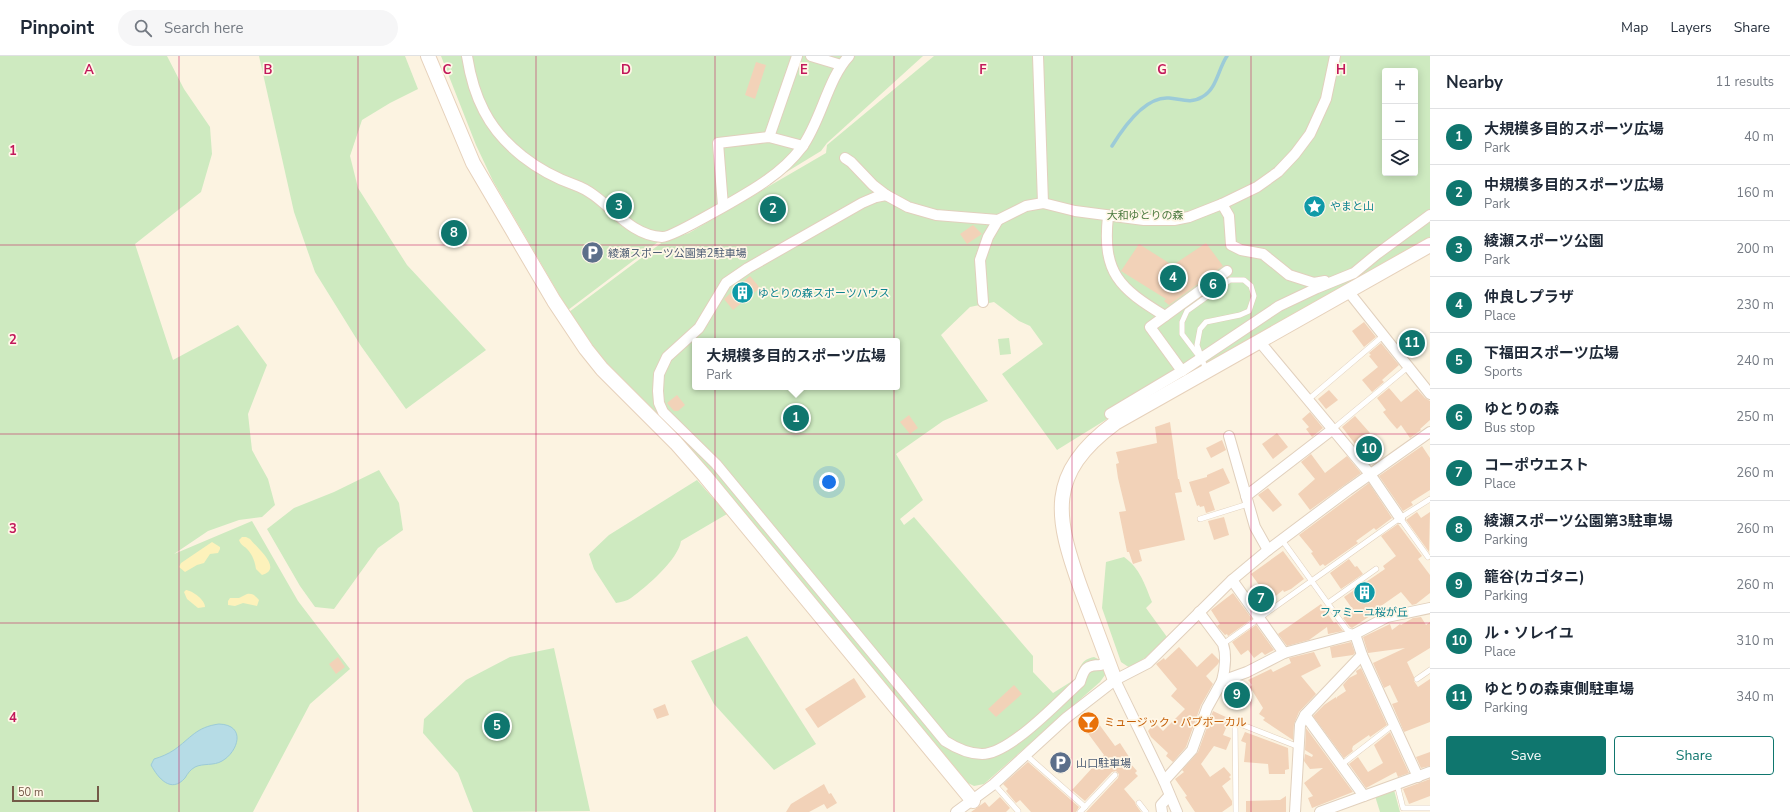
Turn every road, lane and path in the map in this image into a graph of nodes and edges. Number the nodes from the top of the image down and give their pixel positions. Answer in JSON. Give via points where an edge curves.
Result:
{"nodes":[{"id":1,"x":428,"y":56,"type":"edge"},
{"id":2,"x":467,"y":56,"type":"edge"},
{"id":3,"x":797,"y":56,"type":"edge"},
{"id":4,"x":810,"y":56,"type":"edge"},
{"id":5,"x":849,"y":56,"type":"edge"},
{"id":6,"x":1038,"y":56,"type":"edge"},
{"id":7,"x":1335,"y":56,"type":"edge"},
{"id":8,"x":841,"y":65,"type":"junction"},
{"id":9,"x":769,"y":137,"type":"junction"},
{"id":10,"x":803,"y":146,"type":"junction"},
{"id":11,"x":845,"y":158,"type":"dead end"},
{"id":12,"x":886,"y":195,"type":"junction"},
{"id":13,"x":1043,"y":203,"type":"junction"},
{"id":14,"x":1222,"y":204,"type":"junction"},
{"id":15,"x":723,"y":206,"type":"junction"},
{"id":16,"x":1430,"y":215,"type":"edge"},
{"id":17,"x":1108,"y":216,"type":"junction"},
{"id":18,"x":998,"y":220,"type":"junction"},
{"id":19,"x":1430,"y":245,"type":"edge"},
{"id":20,"x":1227,"y":271,"type":"dead end"},
{"id":21,"x":1335,"y":280,"type":"junction"},
{"id":22,"x":1348,"y":291,"type":"junction"},
{"id":23,"x":983,"y":302,"type":"dead end"},
{"id":24,"x":1165,"y":316,"type":"junction"},
{"id":25,"x":1383,"y":336,"type":"junction"},
{"id":26,"x":1259,"y":341,"type":"junction"},
{"id":27,"x":1204,"y":365,"type":"junction"},
{"id":28,"x":1408,"y":366,"type":"junction"},
{"id":29,"x":1182,"y":371,"type":"junction"},
{"id":30,"x":1430,"y":394,"type":"edge"},
{"id":31,"x":1309,"y":399,"type":"junction"},
{"id":32,"x":1110,"y":414,"type":"dead end"},
{"id":33,"x":1333,"y":429,"type":"junction"},
{"id":34,"x":1430,"y":432,"type":"edge"},
{"id":35,"x":1230,"y":436,"type":"dead end"},
{"id":36,"x":1370,"y":474,"type":"junction"},
{"id":37,"x":1430,"y":499,"type":"edge"},
{"id":38,"x":1247,"y":500,"type":"junction"},
{"id":39,"x":1400,"y":518,"type":"junction"},
{"id":40,"x":1200,"y":519,"type":"dead end"},
{"id":41,"x":1282,"y":540,"type":"junction"},
{"id":42,"x":1268,"y":550,"type":"junction"},
{"id":43,"x":1428,"y":557,"type":"dead end"},
{"id":44,"x":1376,"y":569,"type":"dead end"},
{"id":45,"x":1232,"y":580,"type":"junction"},
{"id":46,"x":1312,"y":581,"type":"junction"},
{"id":47,"x":1328,"y":603,"type":"junction"},
{"id":48,"x":1430,"y":608,"type":"edge"},
{"id":49,"x":1199,"y":612,"type":"junction"},
{"id":50,"x":1259,"y":618,"type":"junction"},
{"id":51,"x":1355,"y":634,"type":"junction"},
{"id":52,"x":1223,"y":644,"type":"junction"},
{"id":53,"x":1284,"y":653,"type":"junction"},
{"id":54,"x":1362,"y":655,"type":"junction"},
{"id":55,"x":1108,"y":660,"type":"junction"},
{"id":56,"x":1430,"y":670,"type":"edge"},
{"id":57,"x":1417,"y":679,"type":"dead end"},
{"id":58,"x":1115,"y":680,"type":"junction"},
{"id":59,"x":1222,"y":681,"type":"junction"},
{"id":60,"x":1305,"y":715,"type":"junction"},
{"id":61,"x":1394,"y":724,"type":"junction"},
{"id":62,"x":1299,"y":747,"type":"junction"},
{"id":63,"x":1025,"y":754,"type":"junction"},
{"id":64,"x":1341,"y":765,"type":"junction"},
{"id":65,"x":1430,"y":772,"type":"edge"},
{"id":66,"x":1115,"y":775,"type":"dead end"},
{"id":67,"x":1418,"y":777,"type":"junction"},
{"id":68,"x":1164,"y":781,"type":"junction"},
{"id":69,"x":994,"y":784,"type":"junction"},
{"id":70,"x":1397,"y":784,"type":"junction"},
{"id":71,"x":1169,"y":796,"type":"junction"},
{"id":72,"x":1364,"y":796,"type":"junction"},
{"id":73,"x":973,"y":801,"type":"junction"},
{"id":74,"x":1139,"y":803,"type":"dead end"},
{"id":75,"x":1084,"y":807,"type":"junction"},
{"id":76,"x":1430,"y":808,"type":"edge"},
{"id":77,"x":1018,"y":811,"type":"dead end"},
{"id":78,"x":958,"y":812,"type":"edge"},
{"id":79,"x":1080,"y":812,"type":"edge"},
{"id":80,"x":1146,"y":812,"type":"edge"},
{"id":81,"x":1162,"y":812,"type":"edge"},
{"id":82,"x":1177,"y":812,"type":"edge"},
{"id":83,"x":1236,"y":812,"type":"edge"},
{"id":84,"x":1294,"y":812,"type":"edge"},
{"id":85,"x":1320,"y":812,"type":"edge"}],
"edges":[{"from":1,"to":73,"type":"street","via":[[473,162],[554,301],[586,349],[705,476]]},
{"from":2,"to":15,"type":"street","via":[[471,80],[484,110],[500,136],[530,162],[562,180],[583,188],[640,231],[663,237],[683,229]]},
{"from":3,"to":9,"type":"street"},
{"from":4,"to":8,"type":"street"},
{"from":5,"to":8,"type":"street"},
{"from":6,"to":13,"type":"street"},
{"from":7,"to":14,"type":"street","via":[[1326,99],[1310,134],[1295,154],[1278,172]]},
{"from":8,"to":10,"type":"street"},
{"from":9,"to":10,"type":"street"},
{"from":9,"to":15,"type":"street","via":[[718,143]]},
{"from":10,"to":15,"type":"street","via":[[767,180]]},
{"from":11,"to":12,"type":"street"},
{"from":12,"to":18,"type":"street","via":[[908,206],[936,215]]},
{"from":12,"to":55,"type":"street","via":[[862,204],[748,268],[726,284],[700,328],[667,357],[659,374],[659,403],[663,412],[716,464],[945,741],[958,748],[983,754],[998,751],[1012,743],[1080,682],[1083,671],[1091,665],[1101,665]]},
{"from":13,"to":17,"type":"street"},
{"from":13,"to":18,"type":"street","via":[[1026,206]]},
{"from":14,"to":17,"type":"street","via":[[1174,220]]},
{"from":14,"to":21,"type":"street","via":[[1229,216],[1231,245],[1241,250],[1264,254],[1289,275],[1314,283]]},
{"from":16,"to":21,"type":"street","via":[[1354,273]]},
{"from":17,"to":24,"type":"street","via":[[1108,259],[1115,276],[1141,301]]},
{"from":18,"to":23,"type":"street","via":[[988,237],[980,260]]},
{"from":19,"to":22,"type":"street"},
{"from":20,"to":24,"type":"street"},
{"from":21,"to":27,"type":"street","via":[[1279,306]]},
{"from":22,"to":25,"type":"street"},
{"from":22,"to":26,"type":"street"},
{"from":24,"to":29,"type":"street","via":[[1150,327]]},
{"from":25,"to":28,"type":"street"},
{"from":25,"to":31,"type":"lane"},
{"from":26,"to":27,"type":"street"},
{"from":26,"to":31,"type":"street"},
{"from":27,"to":27,"type":"lane","via":[[1182,334],[1182,322],[1187,311],[1230,280],[1244,280],[1251,286],[1254,296],[1249,311],[1206,322],[1200,329],[1197,345]]},
{"from":27,"to":29,"type":"street"},
{"from":27,"to":55,"type":"street","via":[[1097,436],[1080,455],[1067,478],[1061,512],[1067,548]]},
{"from":28,"to":30,"type":"street"},
{"from":28,"to":33,"type":"lane"},
{"from":29,"to":32,"type":"street"},
{"from":31,"to":33,"type":"street"},
{"from":33,"to":36,"type":"street"},
{"from":33,"to":38,"type":"street"},
{"from":34,"to":36,"type":"street"},
{"from":35,"to":38,"type":"street"},
{"from":36,"to":39,"type":"street"},
{"from":36,"to":41,"type":"street"},
{"from":37,"to":39,"type":"lane"},
{"from":38,"to":40,"type":"lane"},
{"from":38,"to":42,"type":"street","via":[[1255,527]]},
{"from":39,"to":43,"type":"lane"},
{"from":39,"to":46,"type":"lane"},
{"from":41,"to":42,"type":"street"},
{"from":41,"to":46,"type":"lane"},
{"from":42,"to":45,"type":"street"},
{"from":44,"to":47,"type":"lane"},
{"from":45,"to":49,"type":"street"},
{"from":45,"to":50,"type":"street"},
{"from":46,"to":47,"type":"lane"},
{"from":46,"to":50,"type":"lane"},
{"from":47,"to":51,"type":"lane","via":[[1347,630]]},
{"from":48,"to":51,"type":"street","via":[[1387,617]]},
{"from":49,"to":52,"type":"street"},
{"from":49,"to":58,"type":"street","via":[[1148,663]]},
{"from":50,"to":52,"type":"lane"},
{"from":50,"to":53,"type":"street"},
{"from":51,"to":53,"type":"street"},
{"from":51,"to":54,"type":"street"},
{"from":52,"to":59,"type":"street","via":[[1225,666]]},
{"from":53,"to":59,"type":"street","via":[[1247,672]]},
{"from":54,"to":60,"type":"street"},
{"from":54,"to":61,"type":"street"},
{"from":55,"to":58,"type":"street"},
{"from":56,"to":57,"type":"lane"},
{"from":58,"to":63,"type":"street"},
{"from":58,"to":68,"type":"street"},
{"from":59,"to":68,"type":"street","via":[[1207,708],[1192,750]]},
{"from":60,"to":62,"type":"street","via":[[1300,725]]},
{"from":60,"to":64,"type":"street"},
{"from":61,"to":64,"type":"lane"},
{"from":61,"to":67,"type":"street"},
{"from":62,"to":83,"type":"lane","via":[[1235,722]]},
{"from":62,"to":84,"type":"street"},
{"from":63,"to":69,"type":"street"},
{"from":63,"to":75,"type":"lane"},
{"from":64,"to":72,"type":"street"},
{"from":65,"to":67,"type":"street"},
{"from":66,"to":75,"type":"lane"},
{"from":67,"to":70,"type":"street"},
{"from":68,"to":71,"type":"street"},
{"from":69,"to":73,"type":"street"},
{"from":69,"to":77,"type":"lane"},
{"from":70,"to":72,"type":"street"},
{"from":70,"to":76,"type":"lane","via":[[1403,808]]},
{"from":71,"to":81,"type":"street","via":[[1161,804]]},
{"from":71,"to":82,"type":"street"},
{"from":72,"to":85,"type":"street"},
{"from":73,"to":78,"type":"street"},
{"from":74,"to":80,"type":"lane"},
{"from":75,"to":79,"type":"lane"}]}
